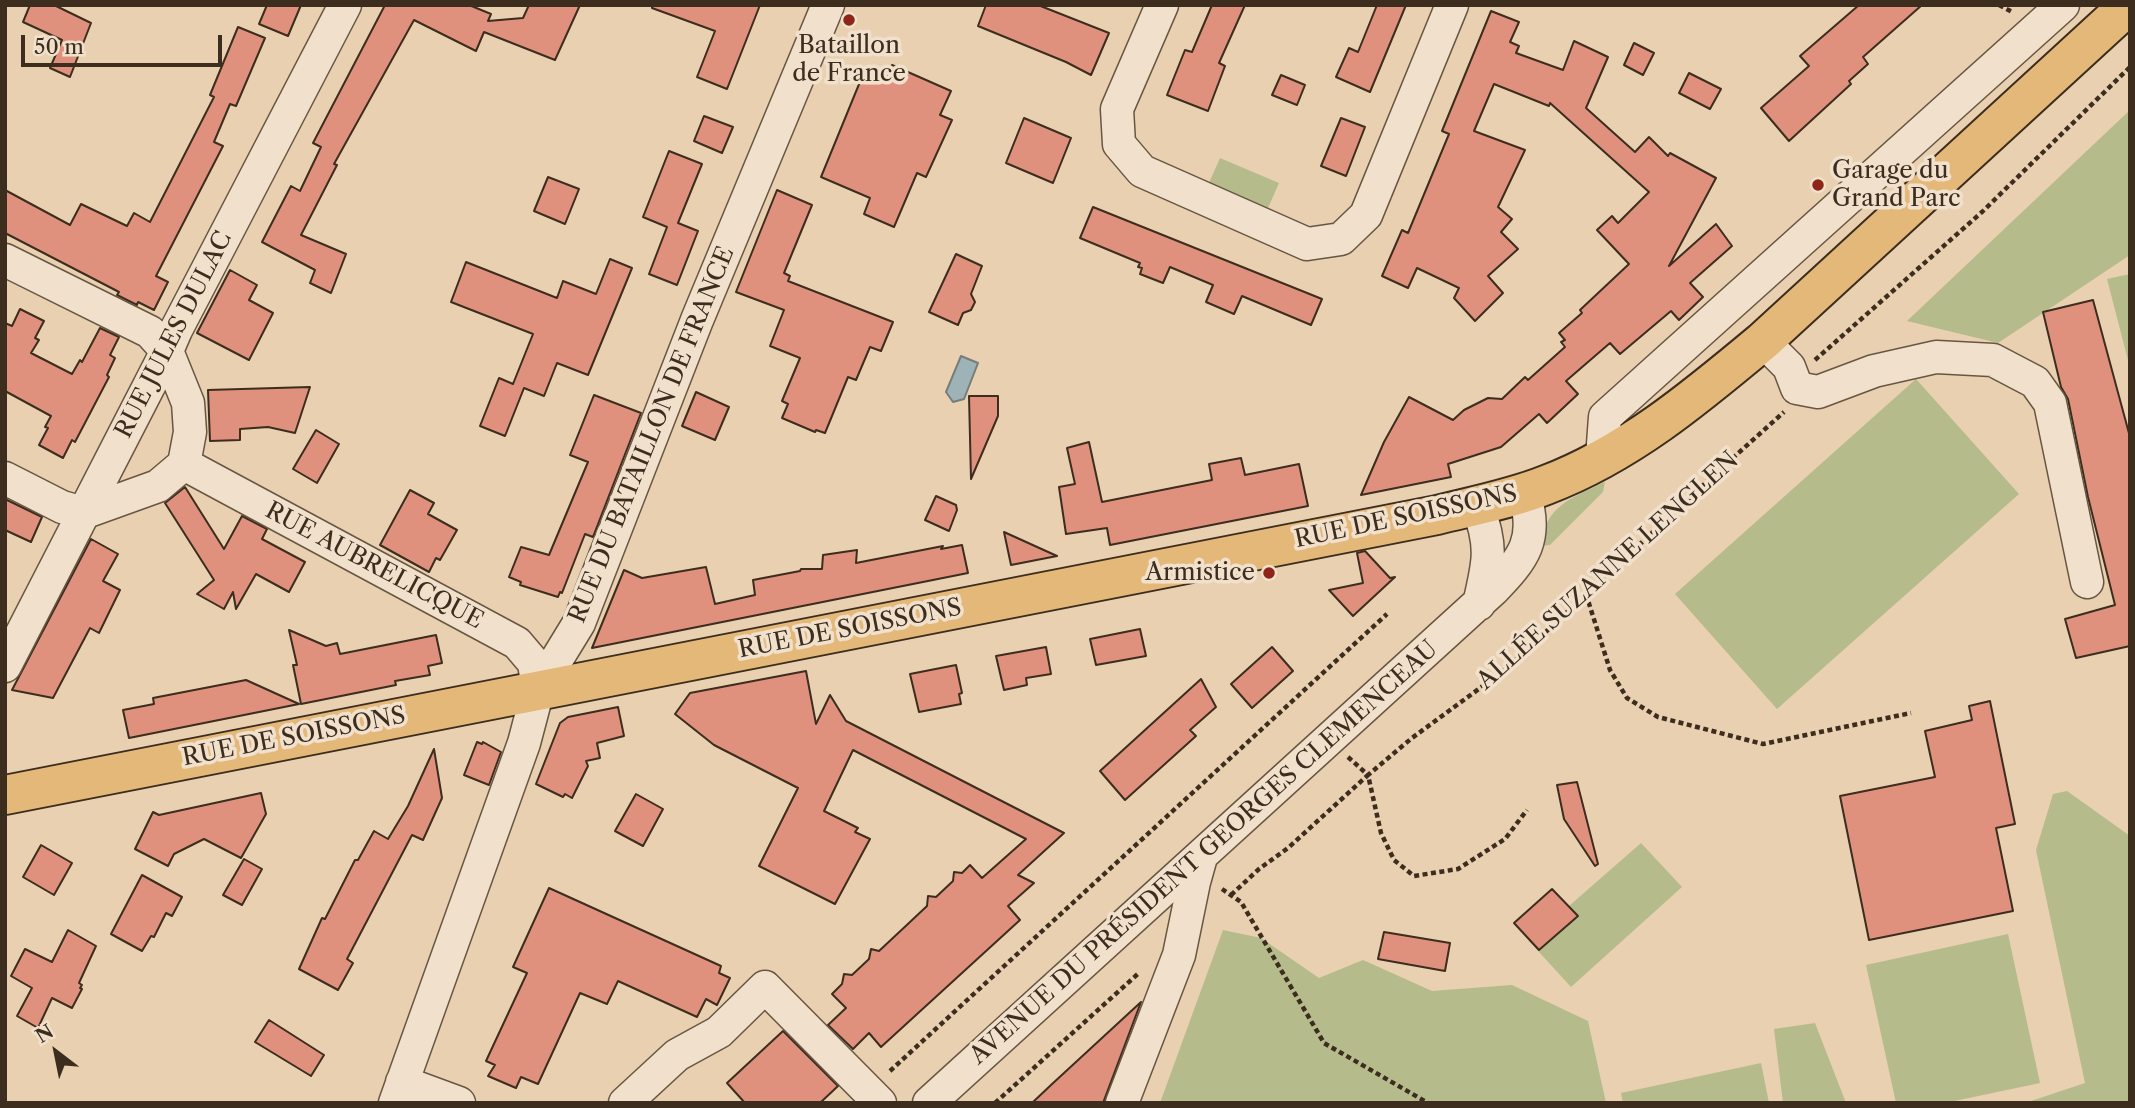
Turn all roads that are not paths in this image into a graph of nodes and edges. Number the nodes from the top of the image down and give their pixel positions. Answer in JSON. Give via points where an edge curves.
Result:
{"nodes":[{"id":1,"x":345,"y":5,"type":"edge"},
{"id":2,"x":828,"y":5,"type":"edge"},
{"id":3,"x":1452,"y":5,"type":"edge"},
{"id":4,"x":2063,"y":5,"type":"edge"},
{"id":5,"x":2129,"y":5,"type":"edge"},
{"id":6,"x":1153,"y":8,"type":"edge"},
{"id":7,"x":5,"y":260,"type":"edge"},
{"id":8,"x":1763,"y":341,"type":"junction"},
{"id":9,"x":167,"y":351,"type":"junction"},
{"id":10,"x":1602,"y":458,"type":"junction"},
{"id":11,"x":184,"y":464,"type":"junction"},
{"id":12,"x":5,"y":478,"type":"edge"},
{"id":13,"x":1524,"y":493,"type":"junction"},
{"id":14,"x":1477,"y":505,"type":"junction"},
{"id":15,"x":83,"y":513,"type":"junction"},
{"id":16,"x":2087,"y":582,"type":"dead end"},
{"id":17,"x":1479,"y":604,"type":"junction"},
{"id":18,"x":5,"y":666,"type":"edge"},
{"id":19,"x":538,"y":690,"type":"junction"},
{"id":20,"x":5,"y":795,"type":"edge"},
{"id":21,"x":1201,"y":857,"type":"junction"},
{"id":22,"x":399,"y":1092,"type":"edge"},
{"id":23,"x":874,"y":1097,"type":"edge"},
{"id":24,"x":459,"y":1103,"type":"edge"},
{"id":25,"x":625,"y":1103,"type":"edge"},
{"id":26,"x":929,"y":1103,"type":"edge"},
{"id":27,"x":1122,"y":1103,"type":"edge"}],
"edges":[{"from":1,"to":9,"type":"street","name":"RUE JULES DULAC"},
{"from":2,"to":19,"type":"street","name":"RUE DU BATAILLON DE FRANCE","via":[[697,320],[579,623]]},
{"from":3,"to":6,"type":"street","via":[[1367,215],[1341,239],[1307,244],[1143,171],[1119,144],[1117,109]]},
{"from":4,"to":10,"type":"street","via":[[1605,417]]},
{"from":5,"to":8,"type":"main road","name":"RUE DE SOISSONS"},
{"from":7,"to":9,"type":"street","via":[[150,332]]},
{"from":8,"to":10,"type":"main road","name":"RUE DE SOISSONS","via":[[1638,439]]},
{"from":8,"to":16,"type":"street","via":[[1789,367],[1796,384],[1818,392],[1874,371],[1936,357],[1993,360],[2035,382],[2050,403]]},
{"from":9,"to":11,"type":"street","via":[[188,403],[190,432]]},
{"from":9,"to":15,"type":"street","name":"RUE JULES DULAC"},
{"from":10,"to":13,"type":"main road","name":"RUE DE SOISSONS"},
{"from":11,"to":15,"type":"street","via":[[159,486]]},
{"from":11,"to":19,"type":"street","name":"RUE AUBRELICQUE","via":[[517,643],[534,663]]},
{"from":12,"to":15,"type":"street"},
{"from":13,"to":14,"type":"main road","name":"RUE DE SOISSONS"},
{"from":13,"to":17,"type":"street","name":"AVENUE DU PRÉSIDENT GEORGES CLEMENCEAU","via":[[1530,513],[1528,545],[1516,566]]},
{"from":14,"to":17,"type":"street","via":[[1488,552]]},
{"from":14,"to":19,"type":"main road","name":"RUE DE SOISSONS"},
{"from":15,"to":18,"type":"street","name":"RUE JULES DULAC"},
{"from":17,"to":21,"type":"street","name":"AVENUE DU PRÉSIDENT GEORGES CLEMENCEAU"},
{"from":19,"to":20,"type":"main road","name":"RUE DE SOISSONS"},
{"from":19,"to":22,"type":"street","name":"RUE DU BATAILLON DE FRANCE","via":[[524,743]]},
{"from":21,"to":26,"type":"street","name":"AVENUE DU PRÉSIDENT GEORGES CLEMENCEAU"},
{"from":21,"to":27,"type":"street","via":[[1179,955]]},
{"from":22,"to":24,"type":"street"},
{"from":23,"to":25,"type":"street","via":[[765,987],[719,1032],[677,1055]]}]}
